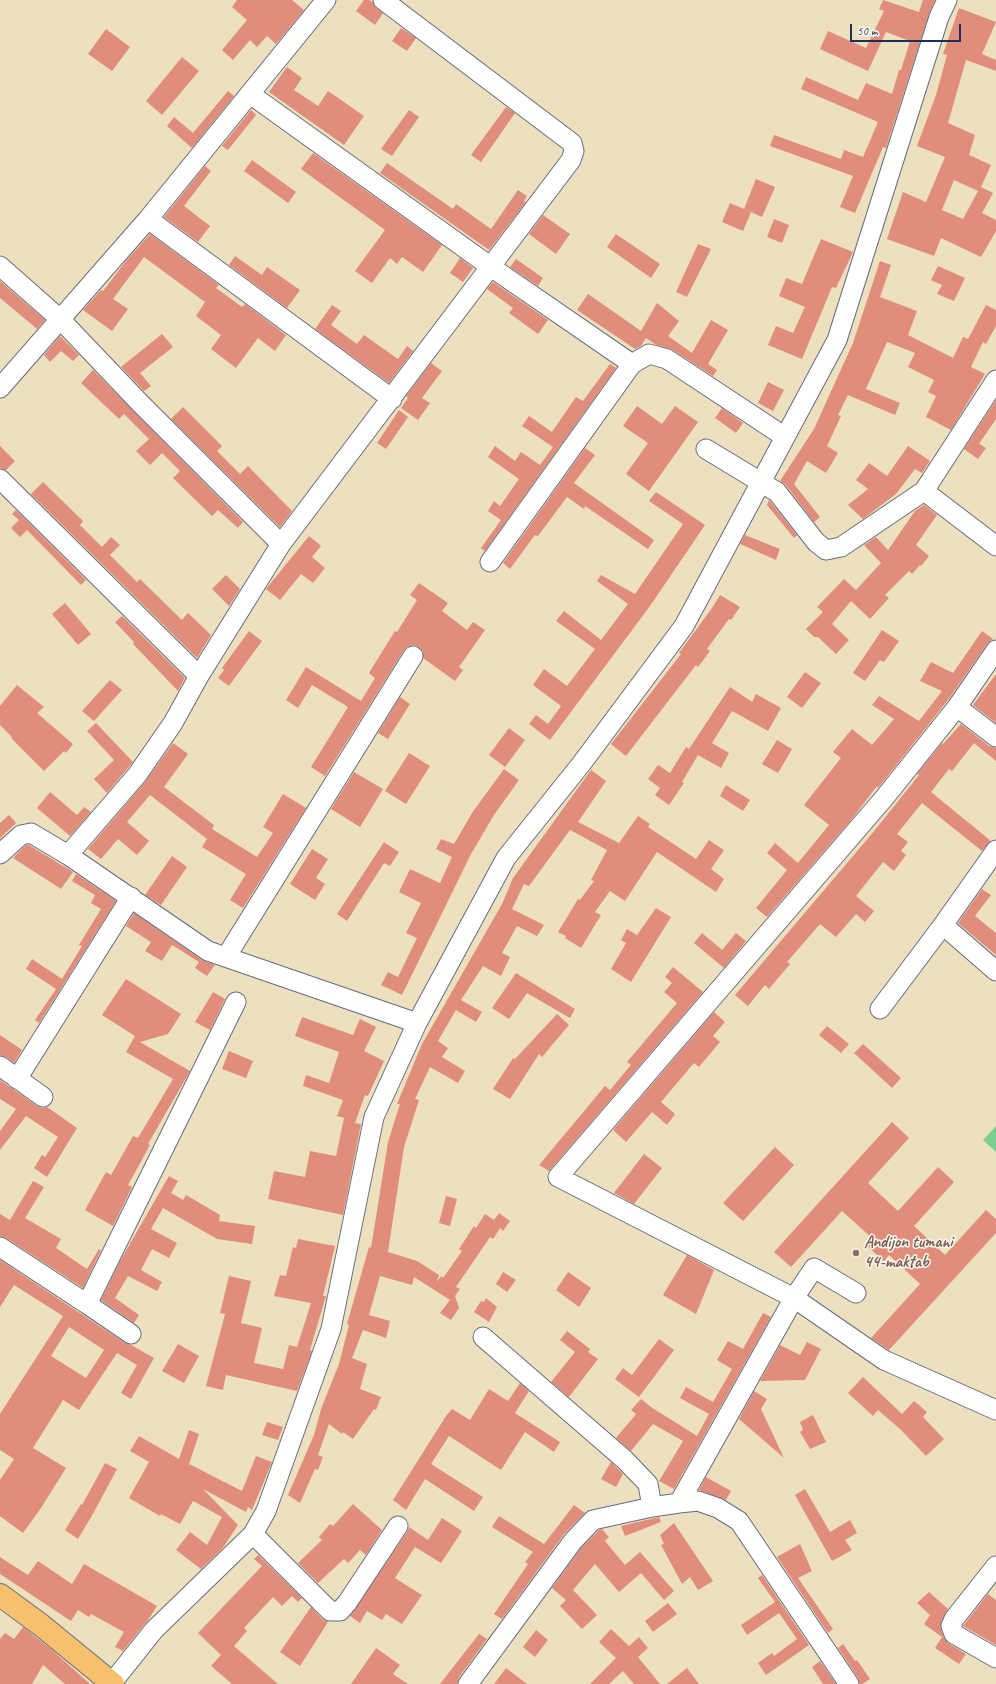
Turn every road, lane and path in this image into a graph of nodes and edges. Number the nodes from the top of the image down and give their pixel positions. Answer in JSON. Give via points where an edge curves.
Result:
{"nodes":[{"id":1,"x":326,"y":0,"type":"edge"},
{"id":2,"x":383,"y":0,"type":"edge"},
{"id":3,"x":947,"y":0,"type":"edge"},
{"id":4,"x":250,"y":94,"type":"junction"},
{"id":5,"x":148,"y":219,"type":"junction"},
{"id":6,"x":0,"y":266,"type":"edge"},
{"id":7,"x":491,"y":267,"type":"junction"},
{"id":8,"x":60,"y":319,"type":"junction"},
{"id":9,"x":632,"y":364,"type":"junction"},
{"id":10,"x":996,"y":380,"type":"edge"},
{"id":11,"x":0,"y":388,"type":"edge"},
{"id":12,"x":392,"y":398,"type":"junction"},
{"id":13,"x":785,"y":437,"type":"junction"},
{"id":14,"x":706,"y":449,"type":"dead end"},
{"id":15,"x":0,"y":479,"type":"edge"},
{"id":16,"x":760,"y":484,"type":"junction"},
{"id":17,"x":924,"y":490,"type":"junction"},
{"id":18,"x":281,"y":544,"type":"junction"},
{"id":19,"x":996,"y":546,"type":"edge"},
{"id":20,"x":490,"y":562,"type":"dead end"},
{"id":21,"x":996,"y":650,"type":"edge"},
{"id":22,"x":413,"y":656,"type":"dead end"},
{"id":23,"x":199,"y":676,"type":"junction"},
{"id":24,"x":957,"y":707,"type":"junction"},
{"id":25,"x":996,"y":737,"type":"edge"},
{"id":26,"x":996,"y":850,"type":"edge"},
{"id":27,"x":0,"y":854,"type":"edge"},
{"id":28,"x":68,"y":856,"type":"junction"},
{"id":29,"x":131,"y":898,"type":"junction"},
{"id":30,"x":943,"y":925,"type":"junction"},
{"id":31,"x":226,"y":957,"type":"junction"},
{"id":32,"x":996,"y":971,"type":"edge"},
{"id":33,"x":236,"y":1002,"type":"dead end"},
{"id":34,"x":880,"y":1009,"type":"dead end"},
{"id":35,"x":417,"y":1023,"type":"junction"},
{"id":36,"x":0,"y":1066,"type":"edge"},
{"id":37,"x":17,"y":1079,"type":"junction"},
{"id":38,"x":43,"y":1097,"type":"dead end"},
{"id":39,"x":0,"y":1247,"type":"edge"},
{"id":40,"x":856,"y":1293,"type":"dead end"},
{"id":41,"x":794,"y":1298,"type":"junction"},
{"id":42,"x":87,"y":1304,"type":"junction"},
{"id":43,"x":131,"y":1334,"type":"dead end"},
{"id":44,"x":483,"y":1337,"type":"dead end"},
{"id":45,"x":996,"y":1410,"type":"edge"},
{"id":46,"x":679,"y":1503,"type":"junction"},
{"id":47,"x":652,"y":1507,"type":"junction"},
{"id":48,"x":398,"y":1526,"type":"dead end"},
{"id":49,"x":252,"y":1534,"type":"junction"},
{"id":50,"x":996,"y":1566,"type":"edge"},
{"id":51,"x":0,"y":1595,"type":"edge"},
{"id":52,"x":996,"y":1658,"type":"edge"},
{"id":53,"x":112,"y":1684,"type":"edge"},
{"id":54,"x":468,"y":1684,"type":"edge"},
{"id":55,"x":848,"y":1684,"type":"edge"}],
"edges":[{"from":1,"to":4,"type":"street"},
{"from":2,"to":7,"type":"street","via":[[572,143],[574,151],[571,160]]},
{"from":3,"to":13,"type":"street","via":[[939,17],[837,340]]},
{"from":4,"to":5,"type":"street"},
{"from":4,"to":7,"type":"street"},
{"from":5,"to":8,"type":"street"},
{"from":5,"to":12,"type":"street"},
{"from":6,"to":8,"type":"street"},
{"from":7,"to":9,"type":"street"},
{"from":7,"to":12,"type":"street"},
{"from":8,"to":11,"type":"street"},
{"from":8,"to":18,"type":"street"},
{"from":9,"to":13,"type":"street","via":[[649,354],[667,359]]},
{"from":9,"to":20,"type":"street"},
{"from":10,"to":17,"type":"street"},
{"from":12,"to":18,"type":"street"},
{"from":13,"to":16,"type":"street"},
{"from":14,"to":16,"type":"street"},
{"from":15,"to":23,"type":"street"},
{"from":16,"to":17,"type":"street","via":[[777,492],[816,542],[826,550],[841,547]]},
{"from":16,"to":35,"type":"street","via":[[684,626],[582,763],[506,858]]},
{"from":17,"to":19,"type":"street"},
{"from":18,"to":23,"type":"street"},
{"from":21,"to":24,"type":"street"},
{"from":22,"to":31,"type":"street"},
{"from":23,"to":28,"type":"street","via":[[173,723],[137,775]]},
{"from":24,"to":25,"type":"street"},
{"from":24,"to":41,"type":"street","via":[[885,797],[558,1177]]},
{"from":26,"to":30,"type":"street"},
{"from":27,"to":28,"type":"street","via":[[20,836],[31,833]]},
{"from":28,"to":29,"type":"street"},
{"from":29,"to":31,"type":"street","via":[[208,951]]},
{"from":29,"to":37,"type":"street"},
{"from":30,"to":32,"type":"street"},
{"from":30,"to":34,"type":"street"},
{"from":31,"to":35,"type":"street"},
{"from":33,"to":42,"type":"street"},
{"from":35,"to":49,"type":"street","via":[[374,1117],[331,1329],[266,1511]]},
{"from":36,"to":37,"type":"street"},
{"from":37,"to":38,"type":"street"},
{"from":39,"to":42,"type":"street"},
{"from":40,"to":41,"type":"street","via":[[814,1268]]},
{"from":41,"to":45,"type":"street","via":[[884,1360]]},
{"from":41,"to":46,"type":"street"},
{"from":42,"to":43,"type":"street"},
{"from":44,"to":47,"type":"street","via":[[644,1479],[648,1484]]},
{"from":46,"to":47,"type":"street"},
{"from":46,"to":55,"type":"street","via":[[698,1502],[718,1508],[739,1521]]},
{"from":47,"to":54,"type":"street","via":[[593,1520],[573,1541]]},
{"from":48,"to":49,"type":"street","via":[[348,1603],[340,1611],[330,1611]]},
{"from":49,"to":53,"type":"street","via":[[154,1630]]},
{"from":50,"to":52,"type":"street","via":[[951,1626],[954,1634]]},
{"from":51,"to":53,"type":"main road","via":[[41,1625]]}]}
